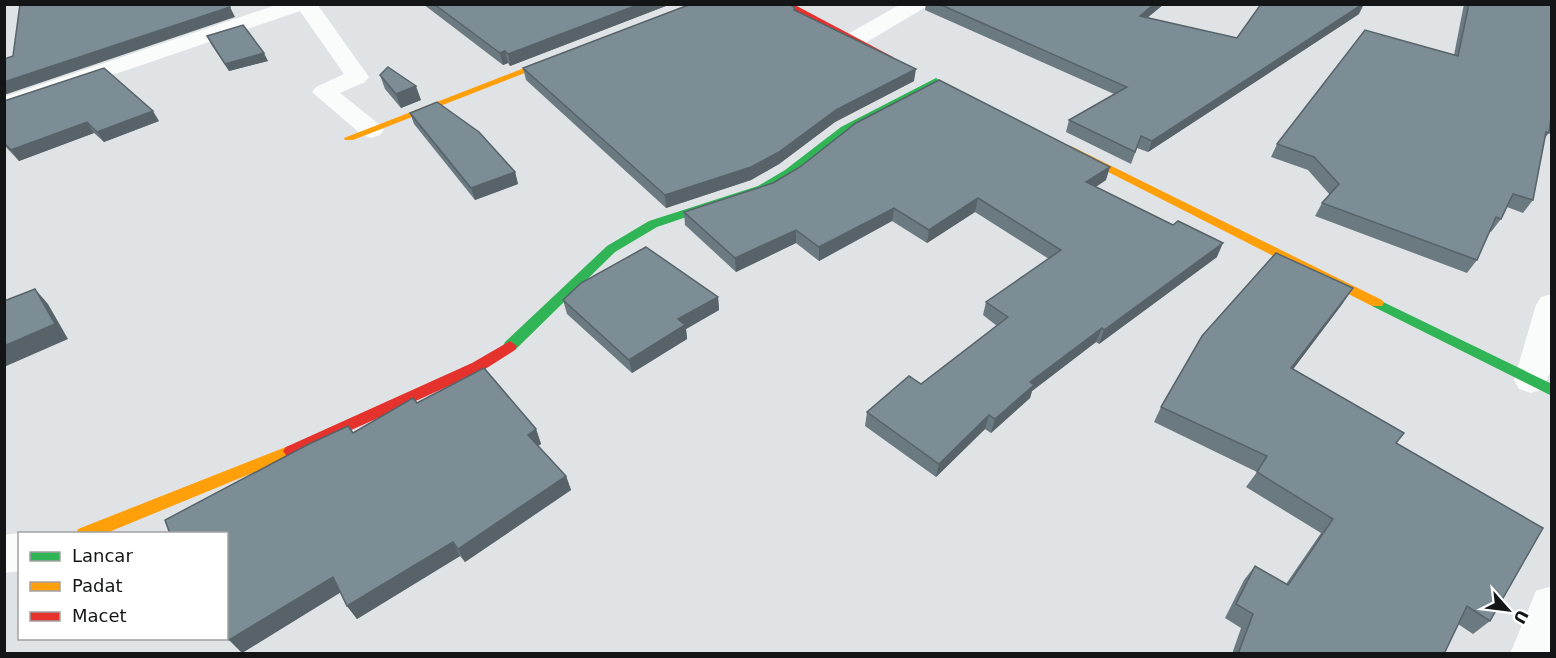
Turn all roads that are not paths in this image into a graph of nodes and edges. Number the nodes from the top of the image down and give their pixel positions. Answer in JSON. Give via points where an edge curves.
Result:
{"nodes":[{"id":1,"x":300,"y":4,"type":"edge"},
{"id":2,"x":306,"y":4,"type":"edge"},
{"id":3,"x":786,"y":4,"type":"edge"},
{"id":4,"x":916,"y":4,"type":"edge"},
{"id":5,"x":854,"y":40,"type":"junction"},
{"id":6,"x":582,"y":49,"type":"edge"},
{"id":7,"x":900,"y":63,"type":"edge"},
{"id":8,"x":918,"y":72,"type":"dead end"},
{"id":9,"x":4,"y":105,"type":"edge"},
{"id":10,"x":371,"y":130,"type":"junction"},
{"id":11,"x":349,"y":138,"type":"dead end"},
{"id":12,"x":1063,"y":146,"type":"edge"},
{"id":13,"x":1551,"y":305,"type":"edge"},
{"id":14,"x":1541,"y":386,"type":"edge"},
{"id":15,"x":90,"y":532,"type":"edge"},
{"id":16,"x":1551,"y":606,"type":"edge"},
{"id":17,"x":1533,"y":654,"type":"edge"}],
"edges":[{"from":1,"to":9,"type":"street"},
{"from":2,"to":10,"type":"street","via":[[357,77],[324,92]]},
{"from":3,"to":5,"type":"street"},
{"from":4,"to":5,"type":"street"},
{"from":5,"to":7,"type":"street"},
{"from":6,"to":10,"type":"street"},
{"from":8,"to":15,"type":"street","via":[[941,84],[845,129],[762,188],[653,224],[632,236],[611,249],[517,339],[477,367],[298,448]]},
{"from":10,"to":11,"type":"street"},
{"from":12,"to":14,"type":"street"},
{"from":13,"to":14,"type":"street"},
{"from":16,"to":17,"type":"street"}]}
